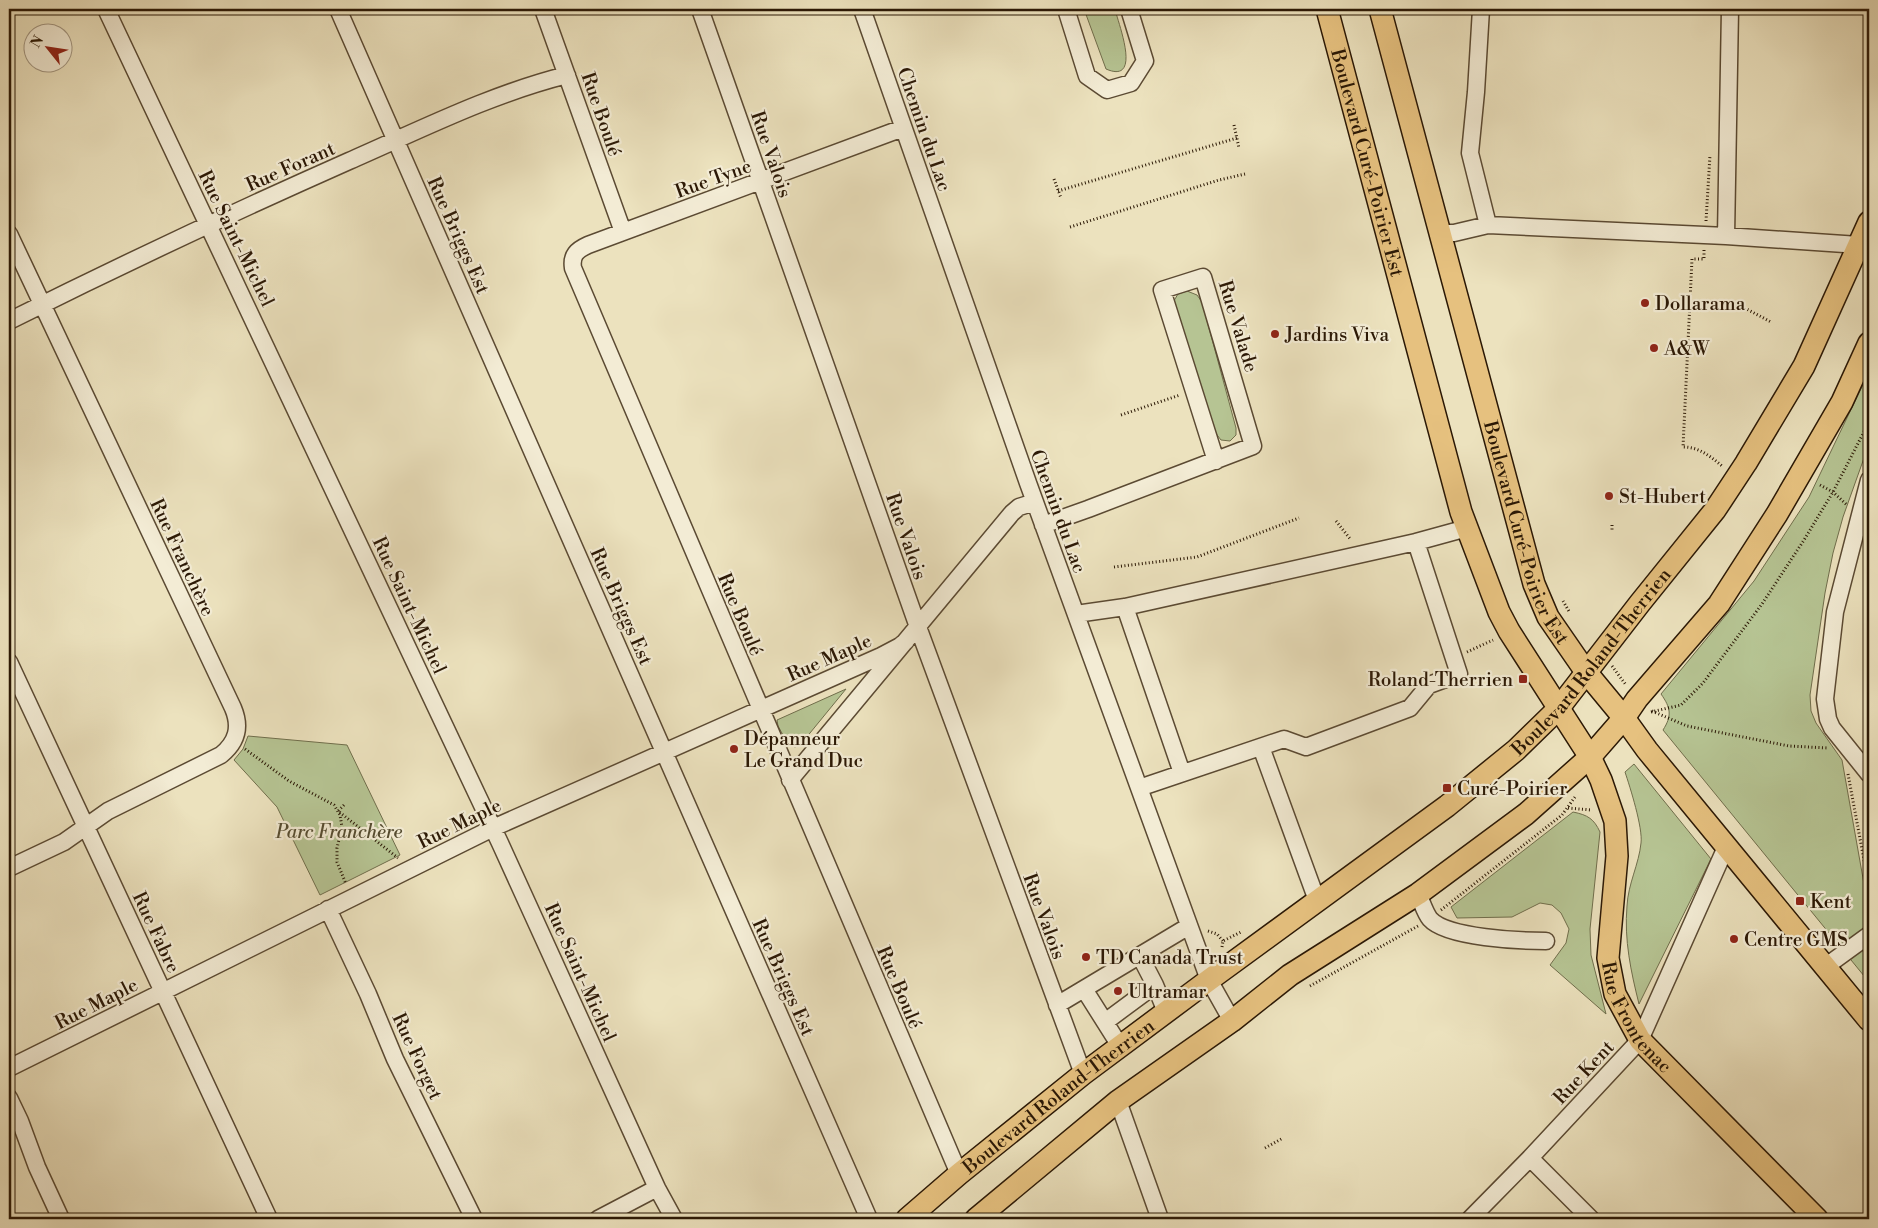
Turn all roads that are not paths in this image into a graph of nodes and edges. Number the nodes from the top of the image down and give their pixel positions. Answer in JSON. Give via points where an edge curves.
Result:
{"nodes":[{"id":1,"x":106,"y":9,"type":"edge"},
{"id":2,"x":338,"y":9,"type":"edge"},
{"id":3,"x":543,"y":9,"type":"edge"},
{"id":4,"x":700,"y":9,"type":"edge"},
{"id":5,"x":862,"y":9,"type":"edge"},
{"id":6,"x":1066,"y":9,"type":"edge"},
{"id":7,"x":1129,"y":9,"type":"edge"},
{"id":8,"x":1327,"y":9,"type":"edge"},
{"id":9,"x":1380,"y":9,"type":"edge"},
{"id":10,"x":1481,"y":9,"type":"edge"},
{"id":11,"x":1730,"y":9,"type":"edge"},
{"id":12,"x":567,"y":75,"type":"junction"},
{"id":13,"x":903,"y":128,"type":"junction"},
{"id":14,"x":396,"y":140,"type":"junction"},
{"id":15,"x":761,"y":181,"type":"junction"},
{"id":16,"x":1869,"y":222,"type":"edge"},
{"id":17,"x":209,"y":224,"type":"junction"},
{"id":18,"x":1488,"y":225,"type":"junction"},
{"id":19,"x":623,"y":232,"type":"junction"},
{"id":20,"x":1439,"y":233,"type":"junction"},
{"id":21,"x":9,"y":234,"type":"edge"},
{"id":22,"x":1726,"y":236,"type":"junction"},
{"id":23,"x":1859,"y":245,"type":"junction"},
{"id":24,"x":572,"y":262,"type":"joint"},
{"id":25,"x":42,"y":304,"type":"junction"},
{"id":26,"x":9,"y":321,"type":"edge"},
{"id":27,"x":1869,"y":343,"type":"edge"},
{"id":28,"x":1216,"y":461,"type":"junction"},
{"id":29,"x":1869,"y":480,"type":"edge"},
{"id":30,"x":1035,"y":502,"type":"junction"},
{"id":31,"x":1864,"y":522,"type":"edge"},
{"id":32,"x":1043,"y":525,"type":"junction"},
{"id":33,"x":1467,"y":528,"type":"junction"},
{"id":34,"x":1416,"y":542,"type":"junction"},
{"id":35,"x":1125,"y":607,"type":"junction"},
{"id":36,"x":1076,"y":614,"type":"junction"},
{"id":37,"x":918,"y":627,"type":"junction"},
{"id":38,"x":906,"y":641,"type":"junction"},
{"id":39,"x":9,"y":662,"type":"edge"},
{"id":40,"x":1586,"y":672,"type":"junction"},
{"id":41,"x":760,"y":709,"type":"junction"},
{"id":42,"x":1558,"y":709,"type":"junction"},
{"id":43,"x":1624,"y":718,"type":"junction"},
{"id":44,"x":1261,"y":746,"type":"junction"},
{"id":45,"x":664,"y":752,"type":"junction"},
{"id":46,"x":1590,"y":757,"type":"junction"},
{"id":47,"x":1182,"y":773,"type":"junction"},
{"id":48,"x":1869,"y":774,"type":"edge"},
{"id":49,"x":790,"y":780,"type":"junction"},
{"id":50,"x":1139,"y":788,"type":"junction"},
{"id":51,"x":85,"y":828,"type":"junction"},
{"id":52,"x":493,"y":828,"type":"junction"},
{"id":53,"x":1726,"y":847,"type":"junction"},
{"id":54,"x":9,"y":868,"type":"edge"},
{"id":55,"x":1418,"y":894,"type":"junction"},
{"id":56,"x":1318,"y":900,"type":"junction"},
{"id":57,"x":328,"y":909,"type":"junction"},
{"id":58,"x":1189,"y":926,"type":"junction"},
{"id":59,"x":1869,"y":935,"type":"edge"},
{"id":60,"x":1546,"y":941,"type":"dead end"},
{"id":61,"x":1140,"y":956,"type":"junction"},
{"id":62,"x":1825,"y":967,"type":"junction"},
{"id":63,"x":1209,"y":980,"type":"junction"},
{"id":64,"x":1155,"y":985,"type":"junction"},
{"id":65,"x":1084,"y":989,"type":"junction"},
{"id":66,"x":163,"y":992,"type":"junction"},
{"id":67,"x":1057,"y":1005,"type":"junction"},
{"id":68,"x":1166,"y":1012,"type":"junction"},
{"id":69,"x":1869,"y":1020,"type":"edge"},
{"id":70,"x":1232,"y":1021,"type":"junction"},
{"id":71,"x":1105,"y":1022,"type":"junction"},
{"id":72,"x":1640,"y":1040,"type":"junction"},
{"id":73,"x":1120,"y":1046,"type":"junction"},
{"id":74,"x":9,"y":1068,"type":"edge"},
{"id":75,"x":1082,"y":1074,"type":"junction"},
{"id":76,"x":9,"y":1098,"type":"edge"},
{"id":77,"x":1118,"y":1101,"type":"junction"},
{"id":78,"x":1530,"y":1158,"type":"junction"},
{"id":79,"x":959,"y":1174,"type":"junction"},
{"id":80,"x":657,"y":1188,"type":"junction"},
{"id":81,"x":61,"y":1219,"type":"edge"},
{"id":82,"x":269,"y":1219,"type":"edge"},
{"id":83,"x":474,"y":1219,"type":"edge"},
{"id":84,"x":598,"y":1219,"type":"edge"},
{"id":85,"x":674,"y":1219,"type":"edge"},
{"id":86,"x":869,"y":1219,"type":"edge"},
{"id":87,"x":907,"y":1219,"type":"edge"},
{"id":88,"x":976,"y":1219,"type":"edge"},
{"id":89,"x":1160,"y":1219,"type":"edge"},
{"id":90,"x":1470,"y":1219,"type":"edge"},
{"id":91,"x":1591,"y":1219,"type":"edge"},
{"id":92,"x":1817,"y":1219,"type":"edge"}],
"edges":[{"from":1,"to":17,"type":"street","name":"Rue Saint-Michel"},
{"from":2,"to":14,"type":"street","name":"Rue Briggs Est"},
{"from":3,"to":12,"type":"street","name":"Rue Boulé"},
{"from":4,"to":15,"type":"street","name":"Rue Valois"},
{"from":5,"to":13,"type":"street","name":"Chemin du Lac"},
{"from":6,"to":7,"type":"street","via":[[1087,76],[1107,90],[1131,83],[1145,61]]},
{"from":8,"to":33,"type":"main road","name":"Boulevard Curé-Poirier Est"},
{"from":9,"to":20,"type":"main road","name":"Boulevard Curé-Poirier Est"},
{"from":10,"to":18,"type":"street","via":[[1470,153]]},
{"from":11,"to":22,"type":"street"},
{"from":12,"to":14,"type":"street","name":"Rue Forant","via":[[503,95]]},
{"from":12,"to":19,"type":"street","name":"Rue Boulé"},
{"from":13,"to":15,"type":"street","name":"Rue Tyne"},
{"from":13,"to":30,"type":"street","name":"Chemin du Lac"},
{"from":14,"to":17,"type":"street","name":"Rue Forant"},
{"from":14,"to":45,"type":"street","name":"Rue Briggs Est"},
{"from":15,"to":19,"type":"street","name":"Rue Tyne"},
{"from":15,"to":37,"type":"street","name":"Rue Valois"},
{"from":16,"to":23,"type":"main road","name":"Boulevard Roland-Therrien"},
{"from":17,"to":25,"type":"street","name":"Rue Forant"},
{"from":17,"to":52,"type":"street","name":"Rue Saint-Michel"},
{"from":18,"to":20,"type":"street"},
{"from":18,"to":22,"type":"street"},
{"from":19,"to":24,"type":"street","name":"Rue Tyne","via":[[580,249]]},
{"from":20,"to":40,"type":"main road","name":"Boulevard Curé-Poirier Est","via":[[1534,584],[1548,618]]},
{"from":21,"to":25,"type":"street","name":"Rue Franchère"},
{"from":22,"to":23,"type":"street"},
{"from":23,"to":40,"type":"main road","name":"Boulevard Roland-Therrien","via":[[1804,366],[1737,477],[1715,510]]},
{"from":24,"to":41,"type":"street","name":"Rue Boulé"},
{"from":25,"to":26,"type":"street","name":"Rue Forant"},
{"from":25,"to":51,"type":"street","name":"Rue Franchère","via":[[237,722],[234,742],[221,755],[108,811]]},
{"from":27,"to":43,"type":"main road","via":[[1832,419],[1777,514],[1719,604],[1645,708]]},
{"from":28,"to":28,"type":"street","name":"Rue Valade","via":[[1253,446],[1204,277],[1162,290]]},
{"from":28,"to":32,"type":"street","name":"Rue Valade"},
{"from":29,"to":31,"type":"street"},
{"from":30,"to":32,"type":"street","name":"Chemin du Lac"},
{"from":30,"to":37,"type":"street","name":"Rue Maple","via":[[1012,513]]},
{"from":31,"to":48,"type":"street","via":[[1834,612],[1825,699],[1832,728]]},
{"from":32,"to":36,"type":"street","name":"Chemin du Lac"},
{"from":33,"to":34,"type":"street"},
{"from":33,"to":42,"type":"main road","name":"Boulevard Curé-Poirier Est","via":[[1499,612]]},
{"from":34,"to":35,"type":"street"},
{"from":34,"to":44,"type":"street","via":[[1459,674],[1429,685],[1410,708],[1306,747],[1284,738]]},
{"from":35,"to":36,"type":"street"},
{"from":35,"to":47,"type":"street"},
{"from":36,"to":50,"type":"street","name":"Chemin du Lac"},
{"from":37,"to":38,"type":"street","name":"Rue Maple"},
{"from":37,"to":67,"type":"street","name":"Rue Valois"},
{"from":38,"to":41,"type":"street","name":"Rue Maple","via":[[892,651]]},
{"from":38,"to":49,"type":"street","name":"Rue Maple"},
{"from":39,"to":51,"type":"street","name":"Rue Fabre"},
{"from":40,"to":42,"type":"main road","name":"Boulevard Roland-Therrien"},
{"from":40,"to":43,"type":"main road","name":"Boulevard Curé-Poirier Est"},
{"from":41,"to":45,"type":"street","name":"Rue Maple"},
{"from":41,"to":49,"type":"street","name":"Rue Boulé"},
{"from":42,"to":46,"type":"main road","name":"Boulevard Curé-Poirier Est"},
{"from":42,"to":56,"type":"main road","name":"Boulevard Roland-Therrien","via":[[1516,750],[1447,806]]},
{"from":43,"to":46,"type":"main road"},
{"from":43,"to":53,"type":"main road","name":"Boulevard Curé-Poirier Est"},
{"from":44,"to":47,"type":"street"},
{"from":44,"to":56,"type":"street"},
{"from":45,"to":52,"type":"street","name":"Rue Maple"},
{"from":45,"to":86,"type":"street","name":"Rue Briggs Est"},
{"from":46,"to":55,"type":"main road","via":[[1526,814]]},
{"from":46,"to":72,"type":"main road","name":"Rue Frontenac","via":[[1614,821],[1617,856],[1608,958],[1615,994]]},
{"from":47,"to":50,"type":"street"},
{"from":49,"to":79,"type":"street","name":"Rue Boulé"},
{"from":50,"to":58,"type":"street","name":"Chemin du Lac"},
{"from":51,"to":54,"type":"street","name":"Rue Franchère","via":[[64,842]]},
{"from":51,"to":66,"type":"street","name":"Rue Fabre"},
{"from":52,"to":57,"type":"street","name":"Rue Maple"},
{"from":52,"to":80,"type":"street","name":"Rue Saint-Michel"},
{"from":53,"to":62,"type":"main road","name":"Boulevard Curé-Poirier Est"},
{"from":53,"to":72,"type":"street","name":"Rue Kent"},
{"from":55,"to":60,"type":"street","via":[[1430,919],[1450,930],[1515,942]]},
{"from":55,"to":70,"type":"main road","via":[[1290,975]]},
{"from":56,"to":63,"type":"main road","name":"Boulevard Roland-Therrien"},
{"from":57,"to":66,"type":"street","name":"Rue Maple"},
{"from":57,"to":83,"type":"street","name":"Rue Forget","via":[[395,1059]]},
{"from":58,"to":61,"type":"street"},
{"from":58,"to":63,"type":"street","name":"Chemin du Lac"},
{"from":59,"to":62,"type":"street"},
{"from":61,"to":64,"type":"street"},
{"from":61,"to":65,"type":"street"},
{"from":62,"to":69,"type":"main road","name":"Boulevard Curé-Poirier Est"},
{"from":63,"to":68,"type":"main road","name":"Boulevard Roland-Therrien"},
{"from":63,"to":70,"type":"street","name":"Chemin du Lac"},
{"from":64,"to":68,"type":"street"},
{"from":64,"to":71,"type":"street"},
{"from":65,"to":67,"type":"street"},
{"from":65,"to":71,"type":"street"},
{"from":66,"to":74,"type":"street","name":"Rue Maple"},
{"from":66,"to":82,"type":"street","name":"Rue Fabre"},
{"from":67,"to":75,"type":"street","name":"Rue Valois"},
{"from":68,"to":73,"type":"main road","name":"Boulevard Roland-Therrien"},
{"from":70,"to":77,"type":"main road"},
{"from":71,"to":73,"type":"street"},
{"from":72,"to":78,"type":"street","name":"Rue Kent"},
{"from":72,"to":92,"type":"main road","name":"Rue Frontenac"},
{"from":73,"to":75,"type":"main road","name":"Boulevard Roland-Therrien"},
{"from":75,"to":79,"type":"main road","name":"Boulevard Roland-Therrien"},
{"from":76,"to":81,"type":"street"},
{"from":77,"to":88,"type":"main road"},
{"from":77,"to":89,"type":"street"},
{"from":78,"to":90,"type":"street","name":"Rue Kent"},
{"from":78,"to":91,"type":"street"},
{"from":79,"to":87,"type":"main road","name":"Boulevard Roland-Therrien"},
{"from":80,"to":84,"type":"street"},
{"from":80,"to":85,"type":"street","name":"Rue Saint-Michel"}]}
